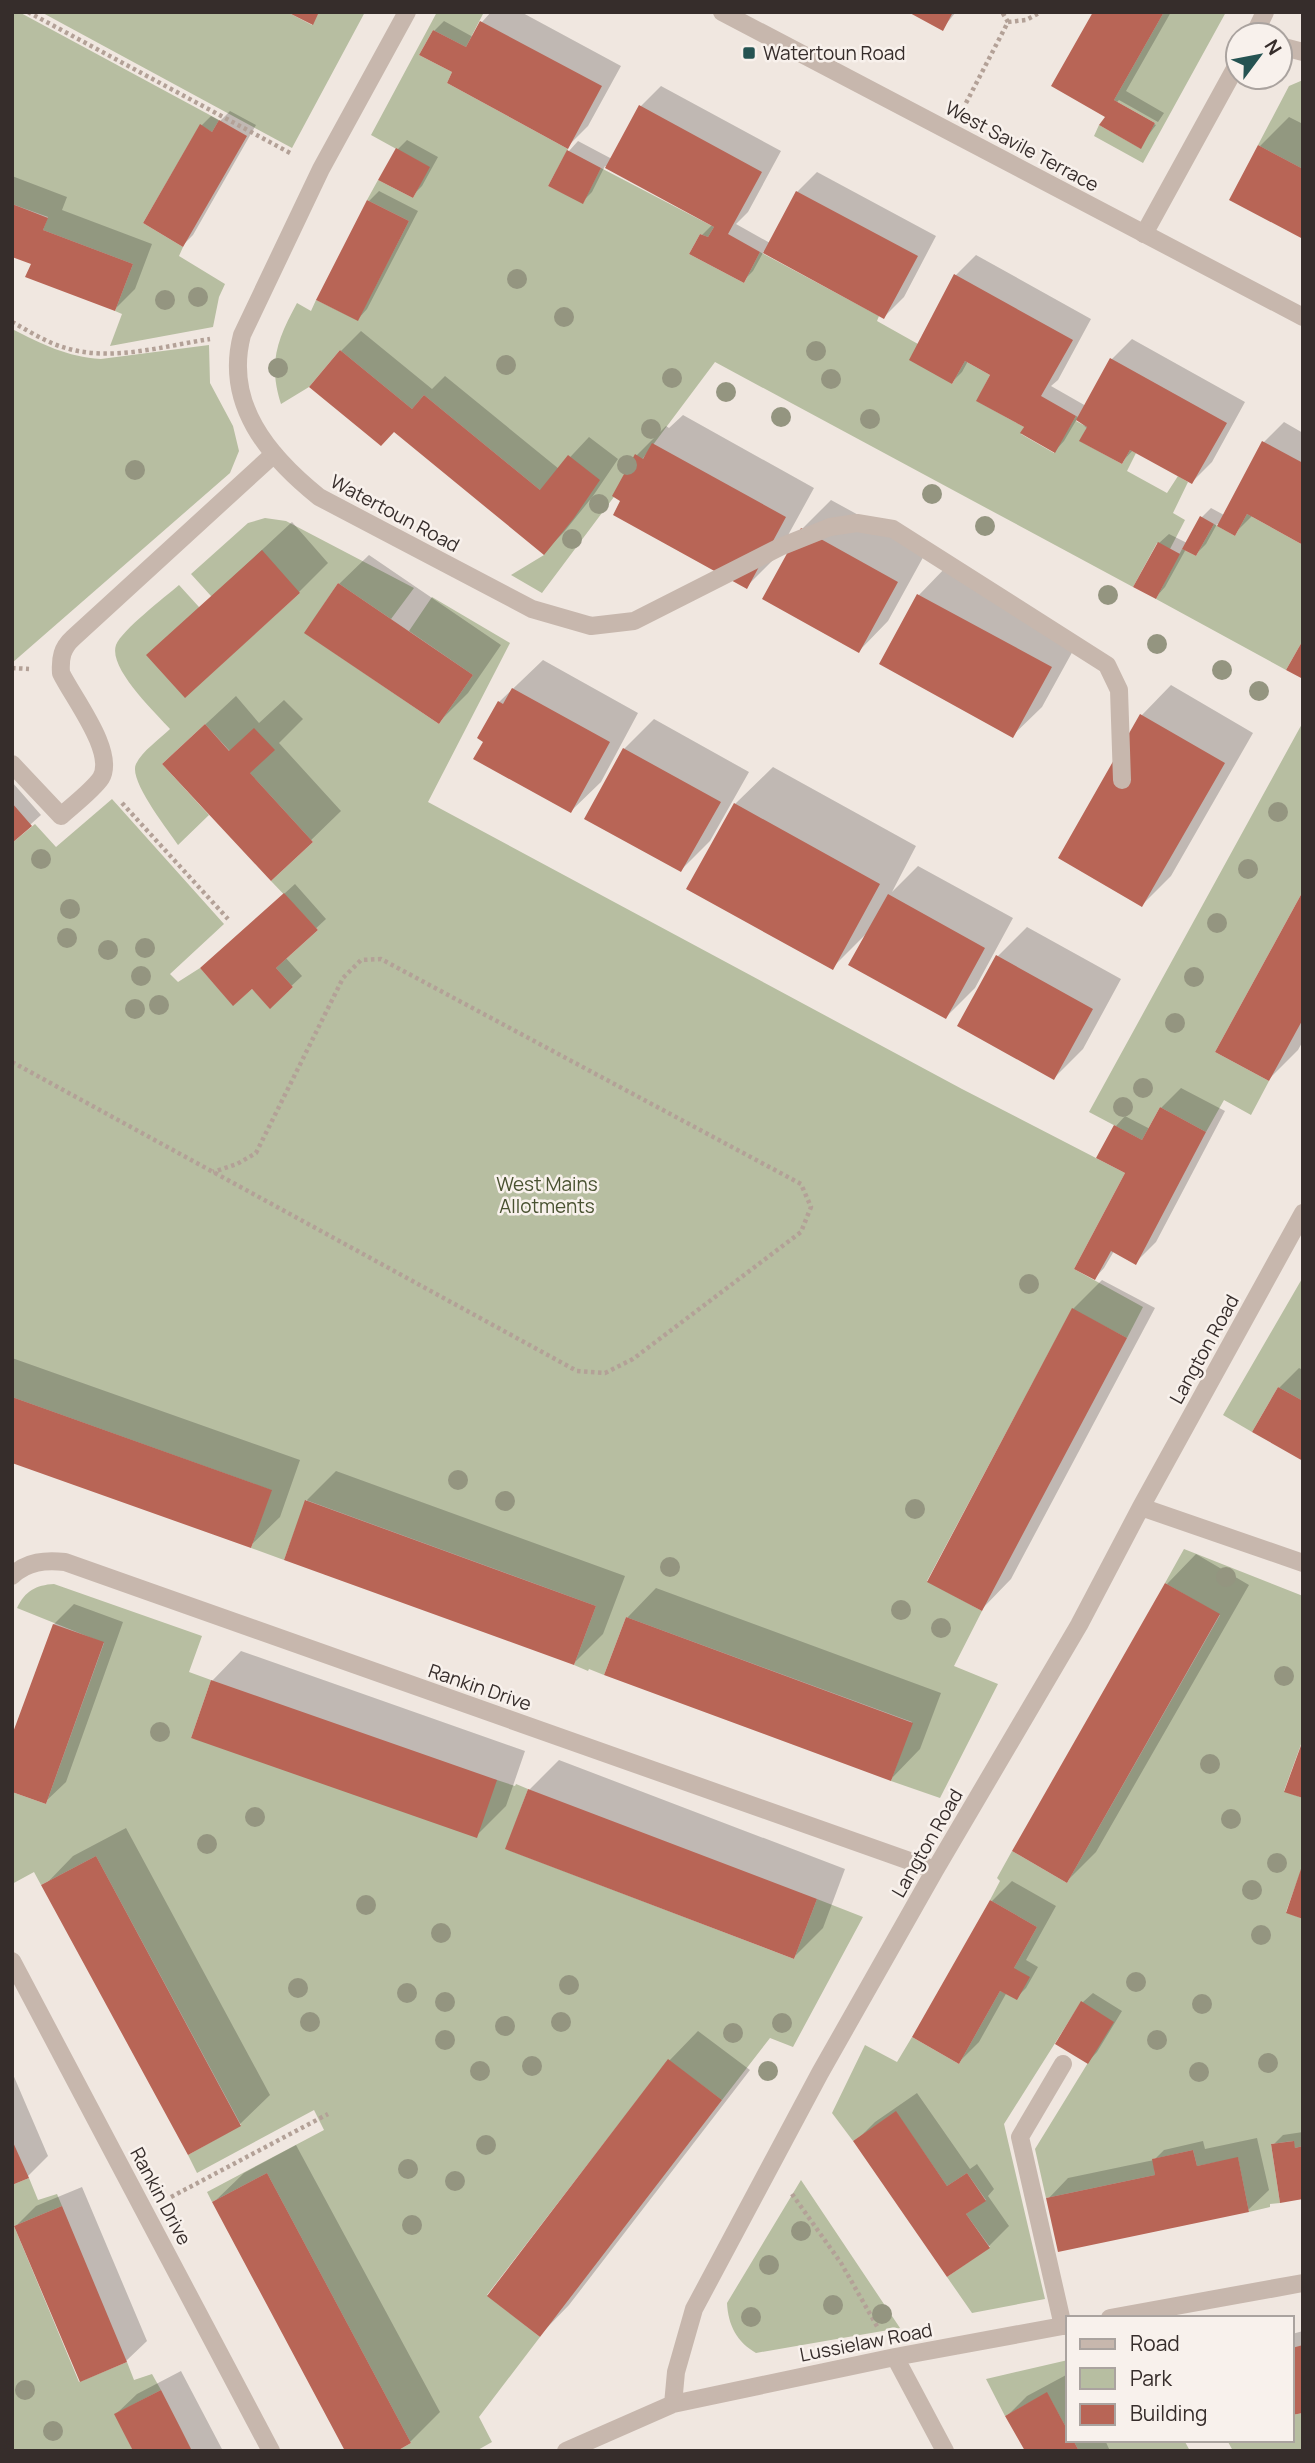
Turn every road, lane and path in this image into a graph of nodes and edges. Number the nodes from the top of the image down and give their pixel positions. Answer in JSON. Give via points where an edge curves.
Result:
{"nodes":[{"id":1,"x":28,"y":12,"type":"edge"},
{"id":2,"x":407,"y":12,"type":"edge"},
{"id":3,"x":722,"y":12,"type":"edge"},
{"id":4,"x":1002,"y":12,"type":"edge"},
{"id":5,"x":1041,"y":12,"type":"edge"},
{"id":6,"x":1007,"y":22,"type":"junction"},
{"id":7,"x":1224,"y":88,"type":"edge"},
{"id":8,"x":951,"y":132,"type":"junction"},
{"id":9,"x":321,"y":169,"type":"junction"},
{"id":10,"x":1144,"y":234,"type":"junction"},
{"id":11,"x":1303,"y":317,"type":"edge"},
{"id":12,"x":12,"y":322,"type":"edge"},
{"id":13,"x":242,"y":335,"type":"junction"},
{"id":14,"x":274,"y":454,"type":"junction"},
{"id":15,"x":12,"y":764,"type":"edge"},
{"id":16,"x":100,"y":779,"type":"junction"},
{"id":17,"x":1122,"y":780,"type":"dead end"},
{"id":18,"x":228,"y":919,"type":"dead end"},
{"id":19,"x":12,"y":1062,"type":"edge"},
{"id":20,"x":213,"y":1172,"type":"junction"},
{"id":21,"x":1303,"y":1213,"type":"edge"},
{"id":22,"x":1141,"y":1507,"type":"junction"},
{"id":23,"x":1303,"y":1563,"type":"edge"},
{"id":24,"x":12,"y":1576,"type":"edge"},
{"id":25,"x":935,"y":1870,"type":"junction"},
{"id":26,"x":12,"y":1961,"type":"edge"},
{"id":27,"x":1063,"y":2064,"type":"dead end"},
{"id":28,"x":328,"y":2114,"type":"dead end"},
{"id":29,"x":772,"y":2164,"type":"junction"},
{"id":30,"x":145,"y":2211,"type":"junction"},
{"id":31,"x":1303,"y":2283,"type":"edge"},
{"id":32,"x":1121,"y":2316,"type":"edge"},
{"id":33,"x":1065,"y":2326,"type":"edge"},
{"id":34,"x":895,"y":2357,"type":"junction"},
{"id":35,"x":673,"y":2404,"type":"junction"},
{"id":36,"x":271,"y":2451,"type":"edge"},
{"id":37,"x":566,"y":2451,"type":"edge"},
{"id":38,"x":945,"y":2451,"type":"edge"}],
"edges":[{"from":1,"to":9,"type":"path"},
{"from":2,"to":9,"type":"street","name":"Watertoun Road"},
{"from":3,"to":8,"type":"street","name":"West Savile Terrace"},
{"from":4,"to":6,"type":"path"},
{"from":5,"to":6,"type":"path"},
{"from":6,"to":8,"type":"path"},
{"from":7,"to":10,"type":"street"},
{"from":8,"to":10,"type":"street","name":"West Savile Terrace"},
{"from":9,"to":13,"type":"street","name":"Watertoun Road"},
{"from":10,"to":11,"type":"street","name":"West Savile Terrace"},
{"from":12,"to":13,"type":"path","via":[[55,344],[92,353]]},
{"from":13,"to":14,"type":"street","name":"Watertoun Road","via":[[237,354],[244,403]]},
{"from":14,"to":16,"type":"street","via":[[63,650],[61,673],[103,751]]},
{"from":14,"to":17,"type":"street","name":"Watertoun Road","via":[[319,497],[532,610],[590,626],[634,621],[780,547],[830,527],[857,523],[893,529],[1107,666],[1119,690]]},
{"from":15,"to":16,"type":"street","via":[[61,816]]},
{"from":16,"to":18,"type":"path"},
{"from":19,"to":20,"type":"path"},
{"from":20,"to":20,"type":"path","via":[[577,1371],[605,1373],[633,1359],[801,1232],[811,1207],[801,1184],[381,959],[361,960],[344,978],[256,1153]]},
{"from":21,"to":22,"type":"street","name":"Langton Road"},
{"from":22,"to":23,"type":"street"},
{"from":22,"to":25,"type":"street","name":"Langton Road","via":[[1079,1625]]},
{"from":24,"to":25,"type":"street","name":"Rankin Drive","via":[[29,1564],[65,1562]]},
{"from":25,"to":29,"type":"street","name":"Langton Road"},
{"from":26,"to":30,"type":"street","name":"Rankin Drive"},
{"from":27,"to":33,"type":"street","via":[[1020,2137]]},
{"from":28,"to":30,"type":"path"},
{"from":29,"to":34,"type":"path","via":[[841,2263]]},
{"from":29,"to":35,"type":"street","name":"Langton Road","via":[[694,2309],[676,2372]]},
{"from":30,"to":36,"type":"street","name":"Rankin Drive"},
{"from":31,"to":32,"type":"street"},
{"from":33,"to":34,"type":"street","name":"Lussielaw Road"},
{"from":34,"to":35,"type":"street","name":"Lussielaw Road"},
{"from":34,"to":38,"type":"street"},
{"from":35,"to":37,"type":"street"}]}
